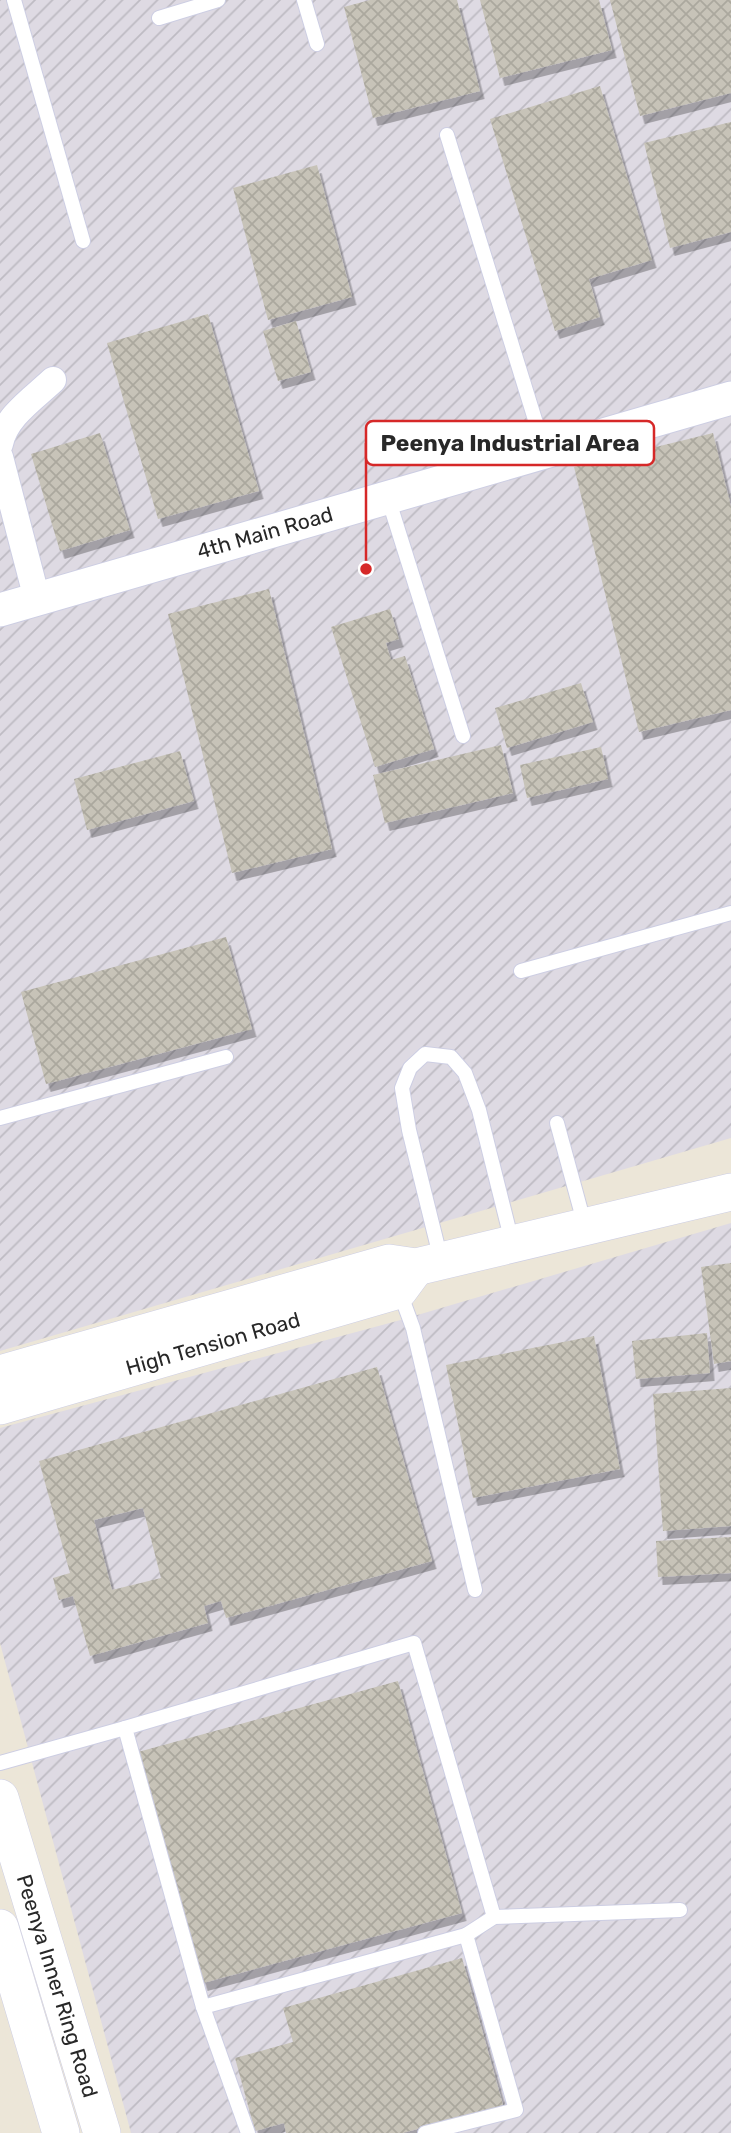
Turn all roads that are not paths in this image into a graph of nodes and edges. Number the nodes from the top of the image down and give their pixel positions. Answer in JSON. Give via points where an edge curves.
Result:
{"nodes":[{"id":1,"x":14,"y":0,"type":"edge"},
{"id":2,"x":218,"y":0,"type":"edge"},
{"id":3,"x":304,"y":0,"type":"edge"},
{"id":4,"x":159,"y":18,"type":"dead end"},
{"id":5,"x":317,"y":44,"type":"dead end"},
{"id":6,"x":447,"y":135,"type":"dead end"},
{"id":7,"x":82,"y":242,"type":"dead end"},
{"id":8,"x":53,"y":380,"type":"dead end"},
{"id":9,"x":731,"y":398,"type":"edge"},
{"id":10,"x":0,"y":444,"type":"edge"},
{"id":11,"x":545,"y":452,"type":"junction"},
{"id":12,"x":0,"y":457,"type":"edge"},
{"id":13,"x":388,"y":498,"type":"junction"},
{"id":14,"x":37,"y":599,"type":"junction"},
{"id":15,"x":0,"y":610,"type":"edge"},
{"id":16,"x":463,"y":736,"type":"dead end"},
{"id":17,"x":731,"y":913,"type":"edge"},
{"id":18,"x":521,"y":971,"type":"dead end"},
{"id":19,"x":226,"y":1057,"type":"dead end"},
{"id":20,"x":0,"y":1118,"type":"edge"},
{"id":21,"x":558,"y":1123,"type":"dead end"},
{"id":22,"x":731,"y":1192,"type":"edge"},
{"id":23,"x":585,"y":1227,"type":"junction"},
{"id":24,"x":513,"y":1244,"type":"junction"},
{"id":25,"x":419,"y":1273,"type":"junction"},
{"id":26,"x":0,"y":1374,"type":"edge"},
{"id":27,"x":0,"y":1406,"type":"edge"},
{"id":28,"x":475,"y":1590,"type":"dead end"},
{"id":29,"x":125,"y":1728,"type":"junction"},
{"id":30,"x":0,"y":1763,"type":"edge"},
{"id":31,"x":0,"y":1798,"type":"edge"},
{"id":32,"x":680,"y":1910,"type":"dead end"},
{"id":33,"x":494,"y":1917,"type":"junction"},
{"id":34,"x":0,"y":1928,"type":"edge"},
{"id":35,"x":466,"y":1935,"type":"junction"},
{"id":36,"x":203,"y":2007,"type":"junction"},
{"id":37,"x":61,"y":2133,"type":"edge"},
{"id":38,"x":102,"y":2133,"type":"edge"},
{"id":39,"x":248,"y":2133,"type":"edge"},
{"id":40,"x":425,"y":2133,"type":"edge"}],
"edges":[{"from":1,"to":7,"type":"lane"},
{"from":2,"to":4,"type":"lane"},
{"from":3,"to":5,"type":"lane"},
{"from":6,"to":11,"type":"lane"},
{"from":8,"to":10,"type":"street","via":[[20,411],[2,433]]},
{"from":9,"to":11,"type":"street","name":"4th Main Road"},
{"from":11,"to":13,"type":"street","name":"4th Main Road"},
{"from":12,"to":14,"type":"street"},
{"from":13,"to":14,"type":"street","name":"4th Main Road"},
{"from":13,"to":16,"type":"lane"},
{"from":14,"to":15,"type":"street","name":"4th Main Road"},
{"from":17,"to":18,"type":"lane"},
{"from":19,"to":20,"type":"lane"},
{"from":21,"to":23,"type":"lane"},
{"from":22,"to":23,"type":"main road","name":"High Tension Road"},
{"from":23,"to":24,"type":"main road","name":"High Tension Road"},
{"from":24,"to":25,"type":"main road","name":"High Tension Road"},
{"from":24,"to":25,"type":"lane","via":[[466,1073],[451,1056],[425,1054],[410,1068],[402,1088],[410,1130]]},
{"from":25,"to":26,"type":"main road","name":"High Tension Road","via":[[389,1263]]},
{"from":25,"to":27,"type":"main road","name":"High Tension Road"},
{"from":25,"to":28,"type":"lane","via":[[413,1328]]},
{"from":29,"to":30,"type":"lane"},
{"from":29,"to":33,"type":"lane","via":[[414,1643]]},
{"from":29,"to":36,"type":"lane"},
{"from":31,"to":38,"type":"main road","name":"Peenya Inner Ring Road"},
{"from":32,"to":33,"type":"lane"},
{"from":33,"to":35,"type":"lane"},
{"from":34,"to":37,"type":"main road","name":"Peenya Inner Ring Road"},
{"from":35,"to":36,"type":"lane"},
{"from":35,"to":40,"type":"lane","via":[[516,2110]]},
{"from":36,"to":39,"type":"lane"}]}
